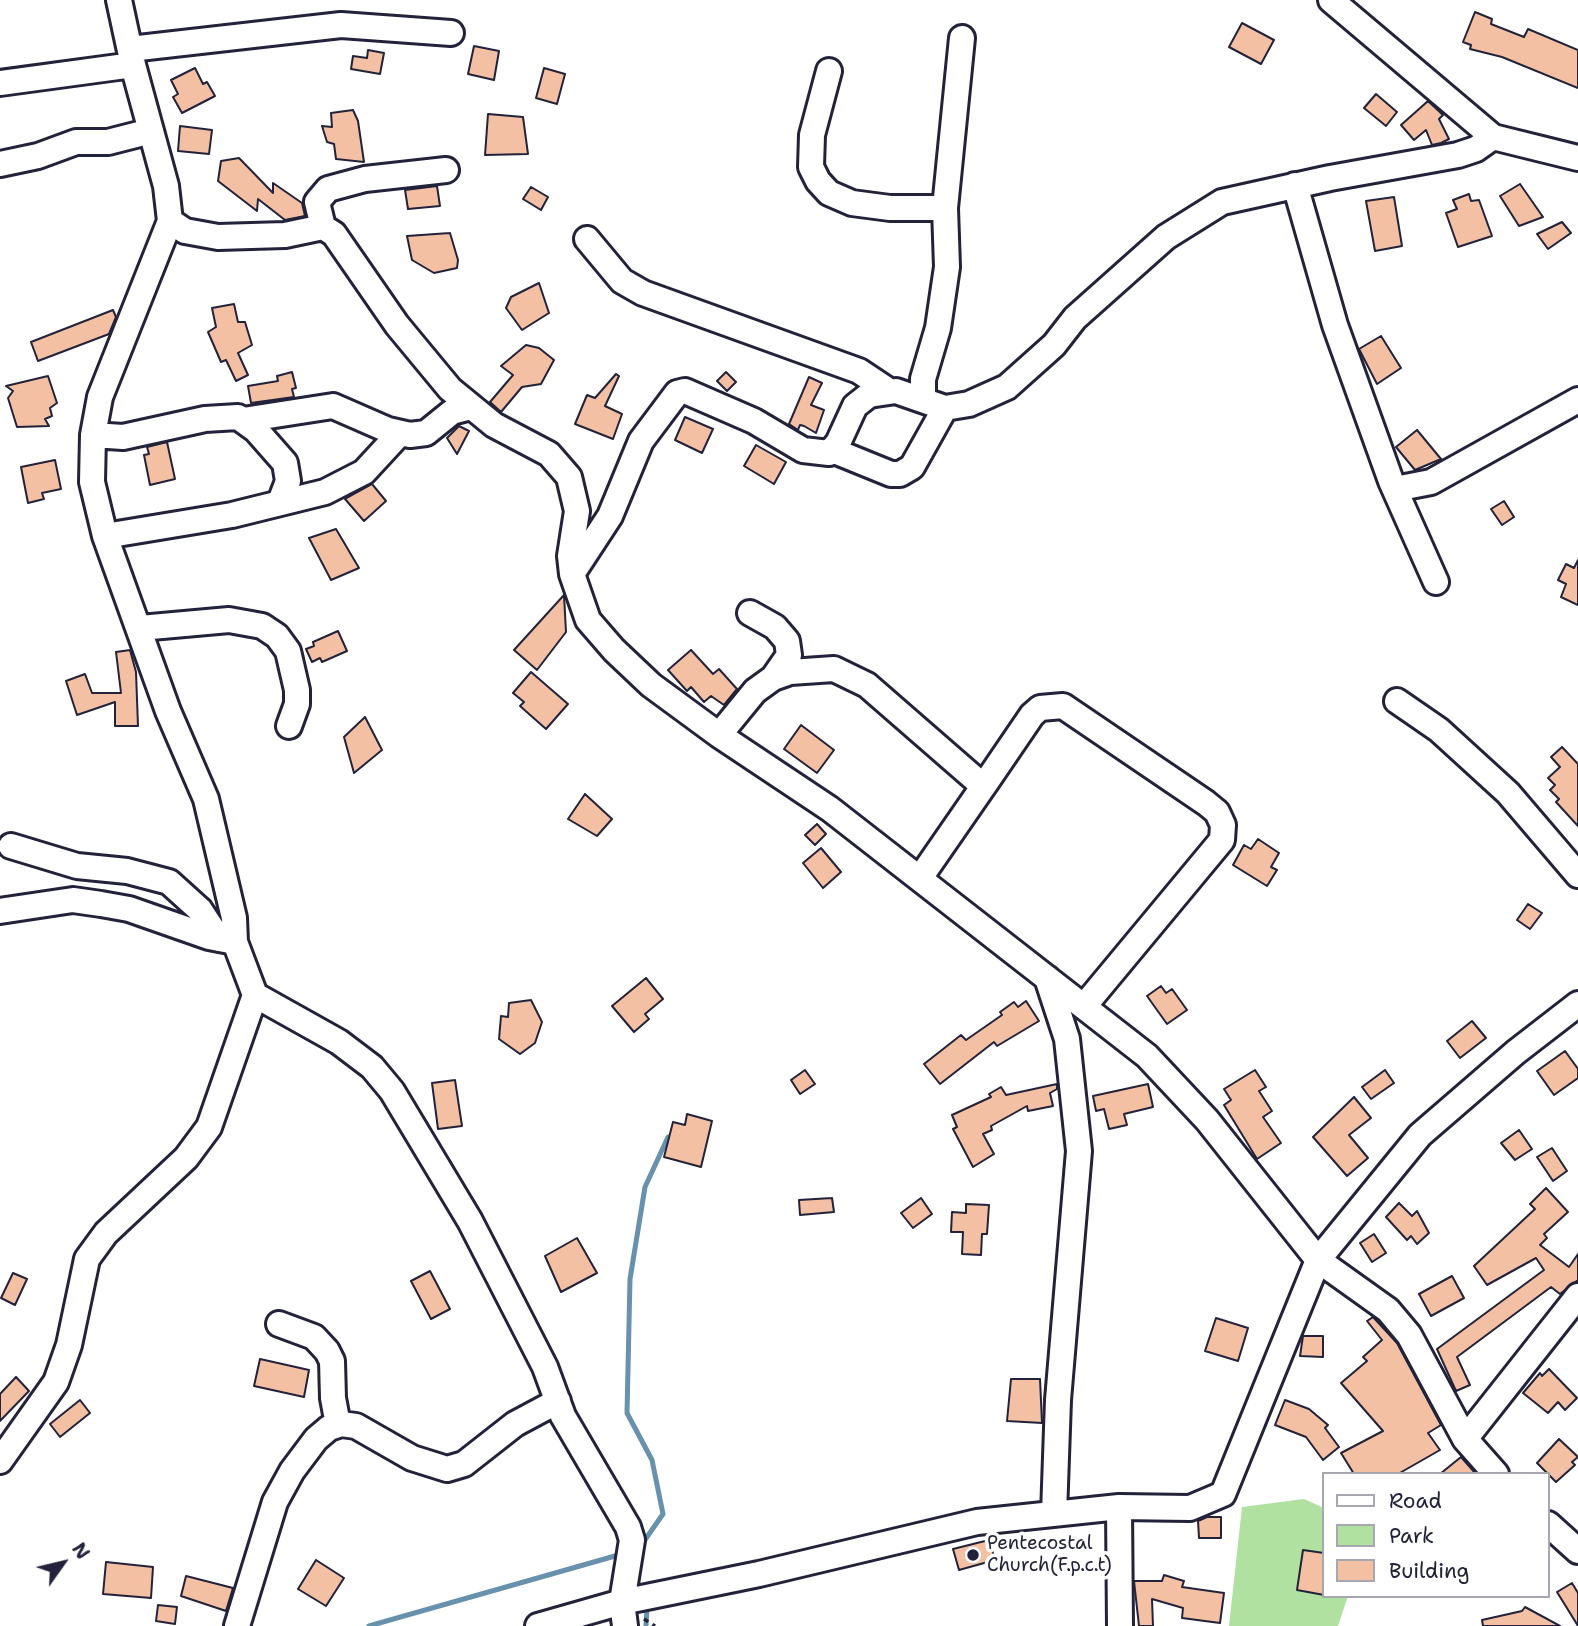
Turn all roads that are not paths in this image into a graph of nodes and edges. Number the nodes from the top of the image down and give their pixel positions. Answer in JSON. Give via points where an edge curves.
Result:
{"nodes":[{"id":1,"x":119,"y":0,"type":"edge"},
{"id":2,"x":1331,"y":0,"type":"edge"},
{"id":3,"x":450,"y":33,"type":"dead end"},
{"id":4,"x":962,"y":38,"type":"dead end"},
{"id":5,"x":132,"y":57,"type":"junction"},
{"id":6,"x":829,"y":71,"type":"dead end"},
{"id":7,"x":0,"y":83,"type":"edge"},
{"id":8,"x":151,"y":131,"type":"junction"},
{"id":9,"x":1493,"y":137,"type":"junction"},
{"id":10,"x":1578,"y":158,"type":"edge"},
{"id":11,"x":0,"y":164,"type":"edge"},
{"id":12,"x":446,"y":170,"type":"dead end"},
{"id":13,"x":1295,"y":185,"type":"junction"},
{"id":14,"x":945,"y":208,"type":"junction"},
{"id":15,"x":170,"y":221,"type":"junction"},
{"id":16,"x":323,"y":227,"type":"junction"},
{"id":17,"x":587,"y":239,"type":"dead end"},
{"id":18,"x":888,"y":391,"type":"junction"},
{"id":19,"x":1578,"y":400,"type":"edge"},
{"id":20,"x":934,"y":404,"type":"junction"},
{"id":21,"x":471,"y":407,"type":"junction"},
{"id":22,"x":243,"y":420,"type":"junction"},
{"id":23,"x":400,"y":433,"type":"junction"},
{"id":24,"x":93,"y":435,"type":"junction"},
{"id":25,"x":832,"y":450,"type":"junction"},
{"id":26,"x":1395,"y":489,"type":"junction"},
{"id":27,"x":280,"y":502,"type":"junction"},
{"id":28,"x":105,"y":537,"type":"junction"},
{"id":29,"x":572,"y":574,"type":"junction"},
{"id":30,"x":1436,"y":582,"type":"dead end"},
{"id":31,"x":750,"y":613,"type":"dead end"},
{"id":32,"x":141,"y":628,"type":"junction"},
{"id":33,"x":773,"y":678,"type":"junction"},
{"id":34,"x":1396,"y":701,"type":"dead end"},
{"id":35,"x":289,"y":726,"type":"dead end"},
{"id":36,"x":719,"y":735,"type":"junction"},
{"id":37,"x":985,"y":784,"type":"junction"},
{"id":38,"x":11,"y":846,"type":"dead end"},
{"id":39,"x":1578,"y":875,"type":"edge"},
{"id":40,"x":920,"y":878,"type":"junction"},
{"id":41,"x":0,"y":911,"type":"edge"},
{"id":42,"x":227,"y":941,"type":"junction"},
{"id":43,"x":1047,"y":978,"type":"junction"},
{"id":44,"x":256,"y":995,"type":"junction"},
{"id":45,"x":1578,"y":1004,"type":"edge"},
{"id":46,"x":1085,"y":1005,"type":"junction"},
{"id":47,"x":1318,"y":1260,"type":"junction"},
{"id":48,"x":1578,"y":1296,"type":"edge"},
{"id":49,"x":279,"y":1324,"type":"dead end"},
{"id":50,"x":558,"y":1401,"type":"junction"},
{"id":51,"x":338,"y":1425,"type":"junction"},
{"id":52,"x":1465,"y":1439,"type":"junction"},
{"id":53,"x":0,"y":1461,"type":"edge"},
{"id":54,"x":1494,"y":1472,"type":"edge"},
{"id":55,"x":1119,"y":1507,"type":"junction"},
{"id":56,"x":1054,"y":1514,"type":"junction"},
{"id":57,"x":1550,"y":1526,"type":"edge"},
{"id":58,"x":1578,"y":1551,"type":"edge"},
{"id":59,"x":623,"y":1614,"type":"edge"},
{"id":60,"x":237,"y":1626,"type":"edge"},
{"id":61,"x":538,"y":1626,"type":"edge"},
{"id":62,"x":1120,"y":1626,"type":"edge"}],
"edges":[{"from":1,"to":5,"type":"street"},
{"from":2,"to":9,"type":"street"},
{"from":3,"to":5,"type":"street","via":[[341,25]]},
{"from":4,"to":14,"type":"street"},
{"from":5,"to":7,"type":"street"},
{"from":5,"to":8,"type":"street"},
{"from":6,"to":14,"type":"street","via":[[812,135],[811,167],[818,181],[829,193],[852,203]]},
{"from":8,"to":11,"type":"street","via":[[108,142],[76,142]]},
{"from":8,"to":15,"type":"street"},
{"from":9,"to":10,"type":"street"},
{"from":9,"to":13,"type":"street","via":[[1458,155]]},
{"from":12,"to":16,"type":"street","via":[[365,179],[328,189],[317,202]]},
{"from":13,"to":20,"type":"street","via":[[1222,202],[1166,237],[1075,318],[1037,362],[1007,387],[969,404]]},
{"from":13,"to":26,"type":"street","via":[[1335,325]]},
{"from":14,"to":20,"type":"street","via":[[947,267],[938,328],[921,390]]},
{"from":15,"to":16,"type":"street","via":[[185,231],[218,237],[285,235]]},
{"from":15,"to":24,"type":"street","via":[[100,397]]},
{"from":16,"to":21,"type":"street","via":[[334,234],[419,354]]},
{"from":17,"to":18,"type":"street","via":[[622,281],[643,293],[859,371]]},
{"from":18,"to":20,"type":"street"},
{"from":18,"to":25,"type":"street","via":[[869,395],[855,405]]},
{"from":19,"to":26,"type":"street","via":[[1432,482]]},
{"from":20,"to":25,"type":"street","via":[[912,467],[900,474]]},
{"from":21,"to":23,"type":"street","via":[[452,412],[426,433]]},
{"from":21,"to":29,"type":"street","via":[[494,425],[549,454],[569,477],[578,511],[570,556]]},
{"from":22,"to":23,"type":"street","via":[[332,406]]},
{"from":22,"to":24,"type":"street","via":[[205,419],[123,437]]},
{"from":22,"to":27,"type":"street","via":[[285,463],[288,481]]},
{"from":23,"to":27,"type":"street","via":[[356,477],[325,492]]},
{"from":24,"to":28,"type":"street","via":[[92,482]]},
{"from":25,"to":29,"type":"street","via":[[803,450],[754,421],[685,391],[677,393],[641,441],[610,516]]},
{"from":26,"to":30,"type":"street"},
{"from":27,"to":28,"type":"street"},
{"from":28,"to":32,"type":"street"},
{"from":29,"to":36,"type":"street","via":[[588,620],[614,650],[651,685]]},
{"from":31,"to":33,"type":"street","via":[[775,627],[787,641],[789,655]]},
{"from":32,"to":35,"type":"street","via":[[229,620],[270,631],[288,651],[293,668],[297,704]]},
{"from":32,"to":42,"type":"street","via":[[168,711],[206,799],[234,918]]},
{"from":33,"to":36,"type":"street","via":[[755,691]]},
{"from":33,"to":37,"type":"street","via":[[834,668],[867,685]]},
{"from":34,"to":39,"type":"street","via":[[1439,730],[1508,793]]},
{"from":36,"to":40,"type":"street","via":[[830,809]]},
{"from":37,"to":40,"type":"street"},
{"from":37,"to":46,"type":"street","via":[[1032,715],[1040,708],[1063,706],[1206,803],[1223,825],[1222,840]]},
{"from":38,"to":42,"type":"street","via":[[77,866],[135,873],[169,883]]},
{"from":40,"to":43,"type":"street"},
{"from":41,"to":42,"type":"street","via":[[60,901],[101,904]]},
{"from":42,"to":44,"type":"street"},
{"from":43,"to":46,"type":"street"},
{"from":43,"to":56,"type":"street","via":[[1067,1039],[1079,1151],[1058,1400]]},
{"from":44,"to":50,"type":"street","via":[[339,1042],[392,1091],[470,1221]]},
{"from":44,"to":53,"type":"street","via":[[209,1127],[186,1158],[106,1233],[88,1259],[56,1382]]},
{"from":45,"to":47,"type":"street","via":[[1420,1135]]},
{"from":46,"to":47,"type":"street","via":[[1180,1090]]},
{"from":47,"to":52,"type":"street","via":[[1388,1310],[1409,1335]]},
{"from":47,"to":55,"type":"street","via":[[1223,1494],[1190,1508]]},
{"from":48,"to":52,"type":"street"},
{"from":49,"to":51,"type":"street","via":[[314,1337],[327,1351]]},
{"from":50,"to":51,"type":"street","via":[[515,1424],[464,1464],[447,1469],[412,1458],[356,1426]]},
{"from":50,"to":59,"type":"street","via":[[632,1540]]},
{"from":51,"to":60,"type":"street","via":[[316,1440],[275,1502]]},
{"from":52,"to":54,"type":"street"},
{"from":55,"to":56,"type":"street"},
{"from":55,"to":62,"type":"street"},
{"from":56,"to":59,"type":"street","via":[[977,1522],[758,1574]]},
{"from":57,"to":58,"type":"street"},
{"from":59,"to":61,"type":"street"}]}
